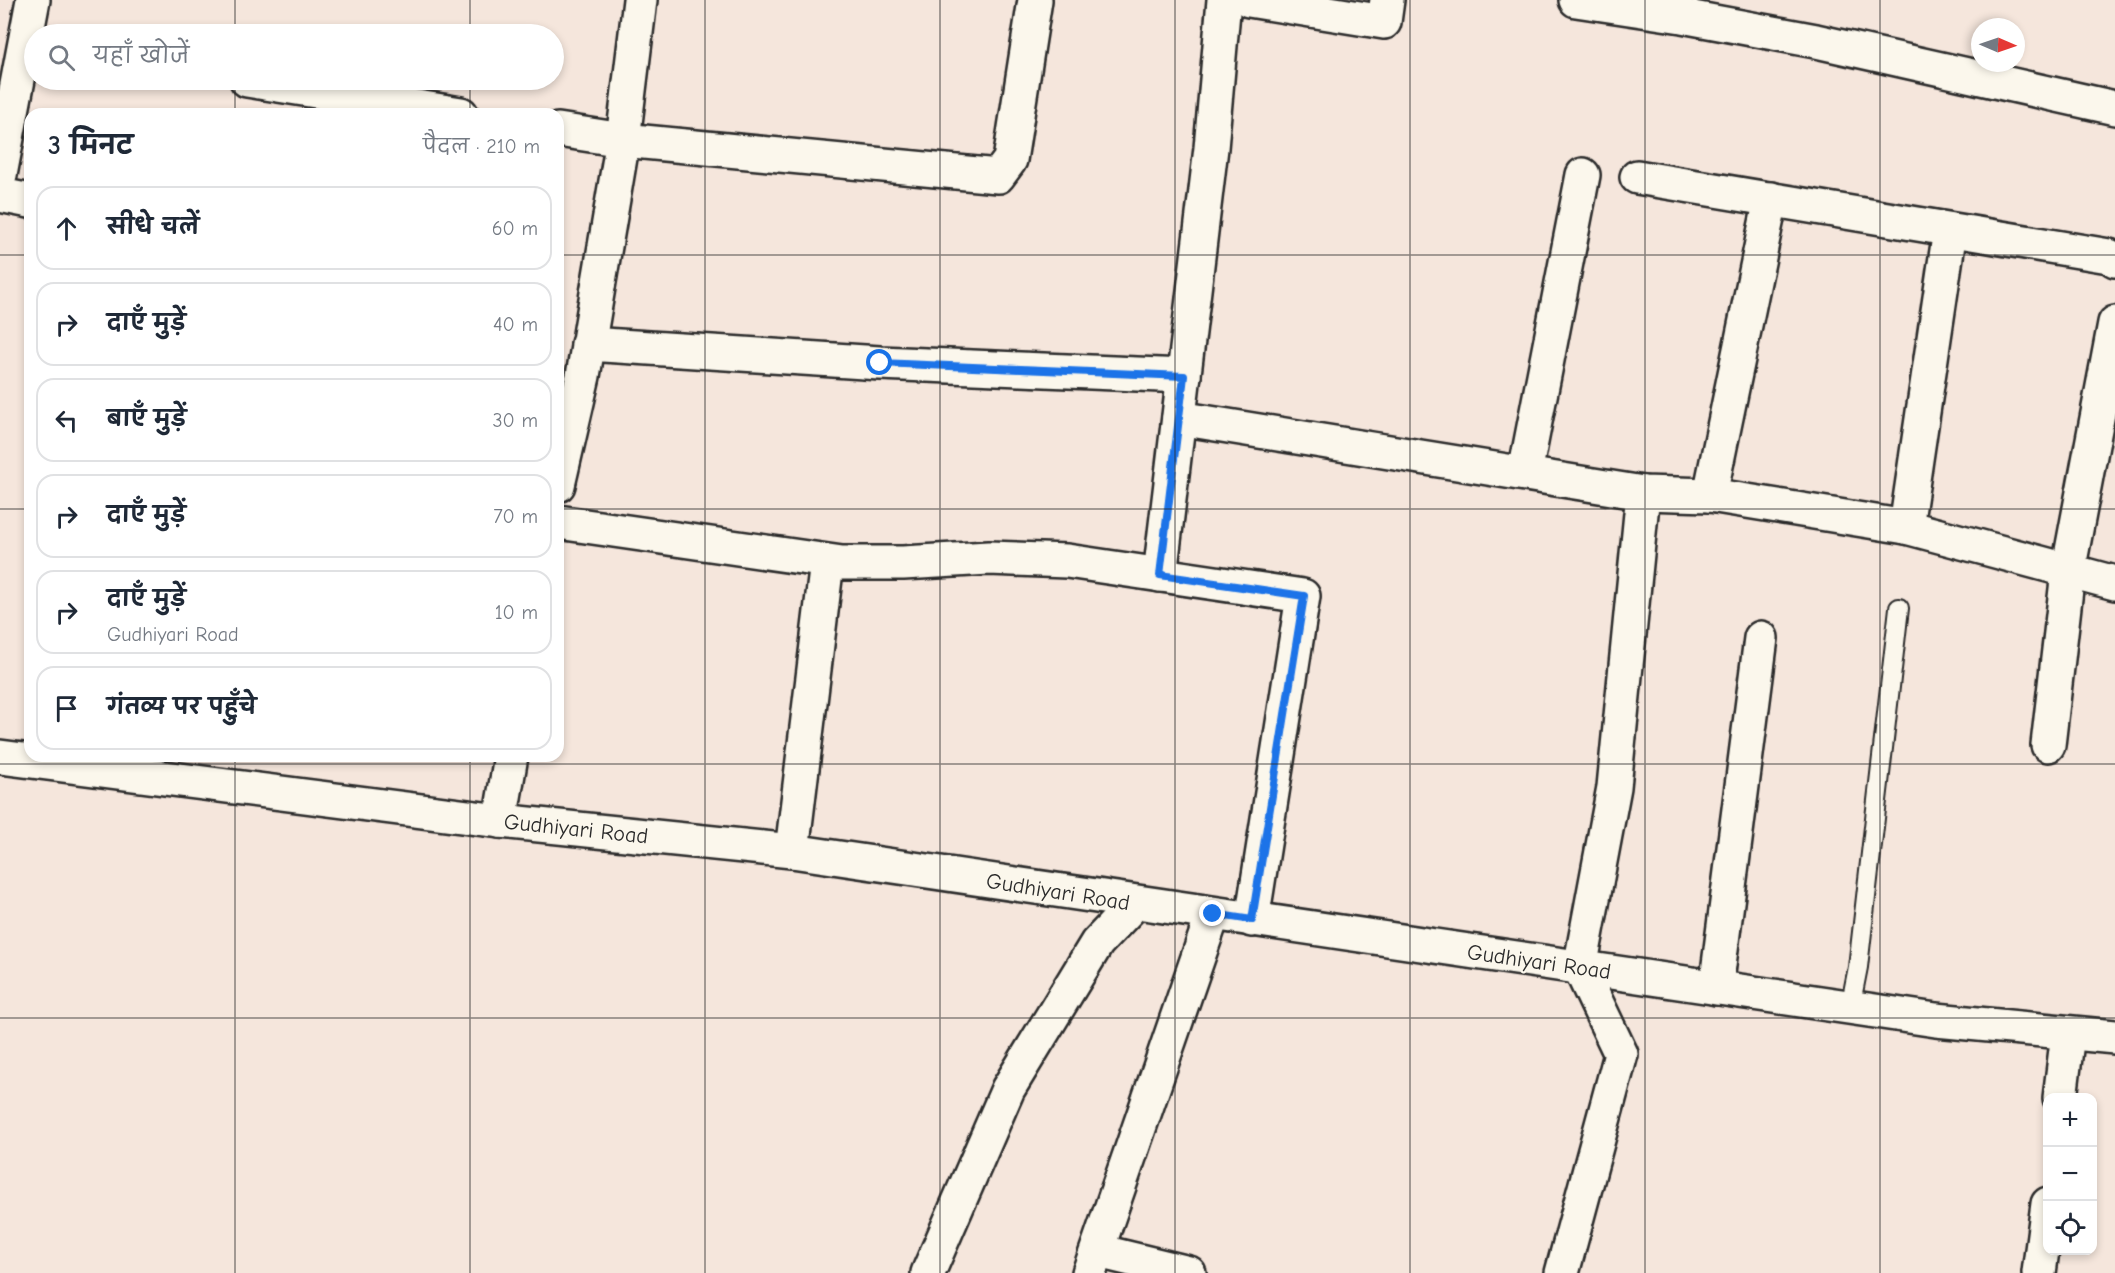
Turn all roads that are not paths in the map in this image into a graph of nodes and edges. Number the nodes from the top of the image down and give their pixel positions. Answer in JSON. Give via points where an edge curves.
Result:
{"nodes":[{"id":1,"x":33,"y":0,"type":"edge"},
{"id":2,"x":634,"y":0,"type":"edge"},
{"id":3,"x":640,"y":0,"type":"edge"},
{"id":4,"x":1035,"y":0,"type":"edge"},
{"id":5,"x":1224,"y":0,"type":"edge"},
{"id":6,"x":1249,"y":0,"type":"edge"},
{"id":7,"x":1387,"y":0,"type":"edge"},
{"id":8,"x":1576,"y":0,"type":"edge"},
{"id":9,"x":31,"y":24,"type":"edge"},
{"id":10,"x":24,"y":66,"type":"edge"},
{"id":11,"x":310,"y":90,"type":"edge"},
{"id":12,"x":422,"y":108,"type":"edge"},
{"id":13,"x":2115,"y":108,"type":"edge"},
{"id":14,"x":564,"y":131,"type":"edge"},
{"id":15,"x":623,"y":140,"type":"junction"},
{"id":16,"x":0,"y":174,"type":"edge"},
{"id":17,"x":1583,"y":175,"type":"dead end"},
{"id":18,"x":1637,"y":177,"type":"dead end"},
{"id":19,"x":0,"y":195,"type":"edge"},
{"id":20,"x":1771,"y":199,"type":"junction"},
{"id":21,"x":24,"y":200,"type":"edge"},
{"id":22,"x":1950,"y":230,"type":"junction"},
{"id":23,"x":2115,"y":260,"type":"edge"},
{"id":24,"x":2115,"y":323,"type":"edge"},
{"id":25,"x":588,"y":344,"type":"junction"},
{"id":26,"x":1184,"y":376,"type":"junction"},
{"id":27,"x":1179,"y":418,"type":"junction"},
{"id":28,"x":564,"y":459,"type":"edge"},
{"id":29,"x":1525,"y":473,"type":"junction"},
{"id":30,"x":1643,"y":493,"type":"junction"},
{"id":31,"x":1710,"y":495,"type":"junction"},
{"id":32,"x":564,"y":523,"type":"edge"},
{"id":33,"x":1906,"y":527,"type":"junction"},
{"id":34,"x":827,"y":562,"type":"junction"},
{"id":35,"x":2068,"y":572,"type":"junction"},
{"id":36,"x":1160,"y":575,"type":"junction"},
{"id":37,"x":2115,"y":583,"type":"edge"},
{"id":38,"x":1899,"y":608,"type":"dead end"},
{"id":39,"x":1761,"y":638,"type":"dead end"},
{"id":40,"x":2048,"y":745,"type":"dead end"},
{"id":41,"x":0,"y":757,"type":"edge"},
{"id":42,"x":24,"y":760,"type":"edge"},
{"id":43,"x":39,"y":762,"type":"edge"},
{"id":44,"x":510,"y":762,"type":"edge"},
{"id":45,"x":500,"y":821,"type":"junction"},
{"id":46,"x":792,"y":851,"type":"junction"},
{"id":47,"x":1135,"y":903,"type":"junction"},
{"id":48,"x":1213,"y":914,"type":"junction"},
{"id":49,"x":1252,"y":920,"type":"junction"},
{"id":50,"x":1580,"y":968,"type":"junction"},
{"id":51,"x":1716,"y":988,"type":"junction"},
{"id":52,"x":1850,"y":1008,"type":"junction"},
{"id":53,"x":2068,"y":1032,"type":"junction"},
{"id":54,"x":2115,"y":1037,"type":"edge"},
{"id":55,"x":2061,"y":1093,"type":"edge"},
{"id":56,"x":2043,"y":1242,"type":"edge"},
{"id":57,"x":1093,"y":1262,"type":"edge"},
{"id":58,"x":928,"y":1273,"type":"edge"},
{"id":59,"x":1189,"y":1273,"type":"edge"},
{"id":60,"x":1562,"y":1273,"type":"edge"},
{"id":61,"x":2039,"y":1273,"type":"edge"}],
"edges":[{"from":1,"to":9,"type":"street"},
{"from":2,"to":3,"type":"street"},
{"from":3,"to":15,"type":"street"},
{"from":4,"to":15,"type":"street","via":[[1010,160],[998,176]]},
{"from":5,"to":26,"type":"street"},
{"from":6,"to":7,"type":"street","via":[[1384,22]]},
{"from":8,"to":13,"type":"street","via":[[1816,41]]},
{"from":10,"to":16,"type":"street"},
{"from":11,"to":12,"type":"street"},
{"from":14,"to":15,"type":"street"},
{"from":15,"to":25,"type":"street"},
{"from":17,"to":29,"type":"street"},
{"from":18,"to":20,"type":"street"},
{"from":19,"to":21,"type":"street"},
{"from":20,"to":22,"type":"street"},
{"from":20,"to":31,"type":"street"},
{"from":22,"to":23,"type":"street"},
{"from":22,"to":33,"type":"street"},
{"from":24,"to":35,"type":"street"},
{"from":25,"to":26,"type":"street","via":[[880,363]]},
{"from":25,"to":28,"type":"street"},
{"from":26,"to":27,"type":"street"},
{"from":27,"to":29,"type":"street"},
{"from":27,"to":36,"type":"street"},
{"from":29,"to":30,"type":"street"},
{"from":30,"to":31,"type":"street"},
{"from":30,"to":50,"type":"street","via":[[1614,787]]},
{"from":31,"to":33,"type":"street"},
{"from":32,"to":34,"type":"street"},
{"from":33,"to":35,"type":"street"},
{"from":34,"to":36,"type":"street","via":[[1045,560]]},
{"from":34,"to":46,"type":"street"},
{"from":35,"to":37,"type":"street"},
{"from":35,"to":40,"type":"street"},
{"from":36,"to":49,"type":"street","via":[[1304,596]]},
{"from":38,"to":52,"type":"lane"},
{"from":39,"to":51,"type":"street"},
{"from":41,"to":42,"type":"street","name":"Gudhiyari Road"},
{"from":43,"to":45,"type":"street","name":"Gudhiyari Road"},
{"from":44,"to":45,"type":"street"},
{"from":45,"to":46,"type":"street","name":"Gudhiyari Road"},
{"from":46,"to":47,"type":"street","name":"Gudhiyari Road"},
{"from":47,"to":48,"type":"street","name":"Gudhiyari Road"},
{"from":47,"to":58,"type":"street","via":[[1097,943],[1008,1089]]},
{"from":48,"to":49,"type":"street","name":"Gudhiyari Road"},
{"from":48,"to":57,"type":"street"},
{"from":49,"to":50,"type":"street","name":"Gudhiyari Road"},
{"from":50,"to":51,"type":"street","name":"Gudhiyari Road"},
{"from":50,"to":60,"type":"street","via":[[1621,1053]]},
{"from":51,"to":52,"type":"street","name":"Gudhiyari Road"},
{"from":52,"to":53,"type":"street","name":"Gudhiyari Road"},
{"from":53,"to":54,"type":"street","name":"Gudhiyari Road"},
{"from":53,"to":55,"type":"street"},
{"from":56,"to":61,"type":"street"},
{"from":57,"to":59,"type":"street"}]}
